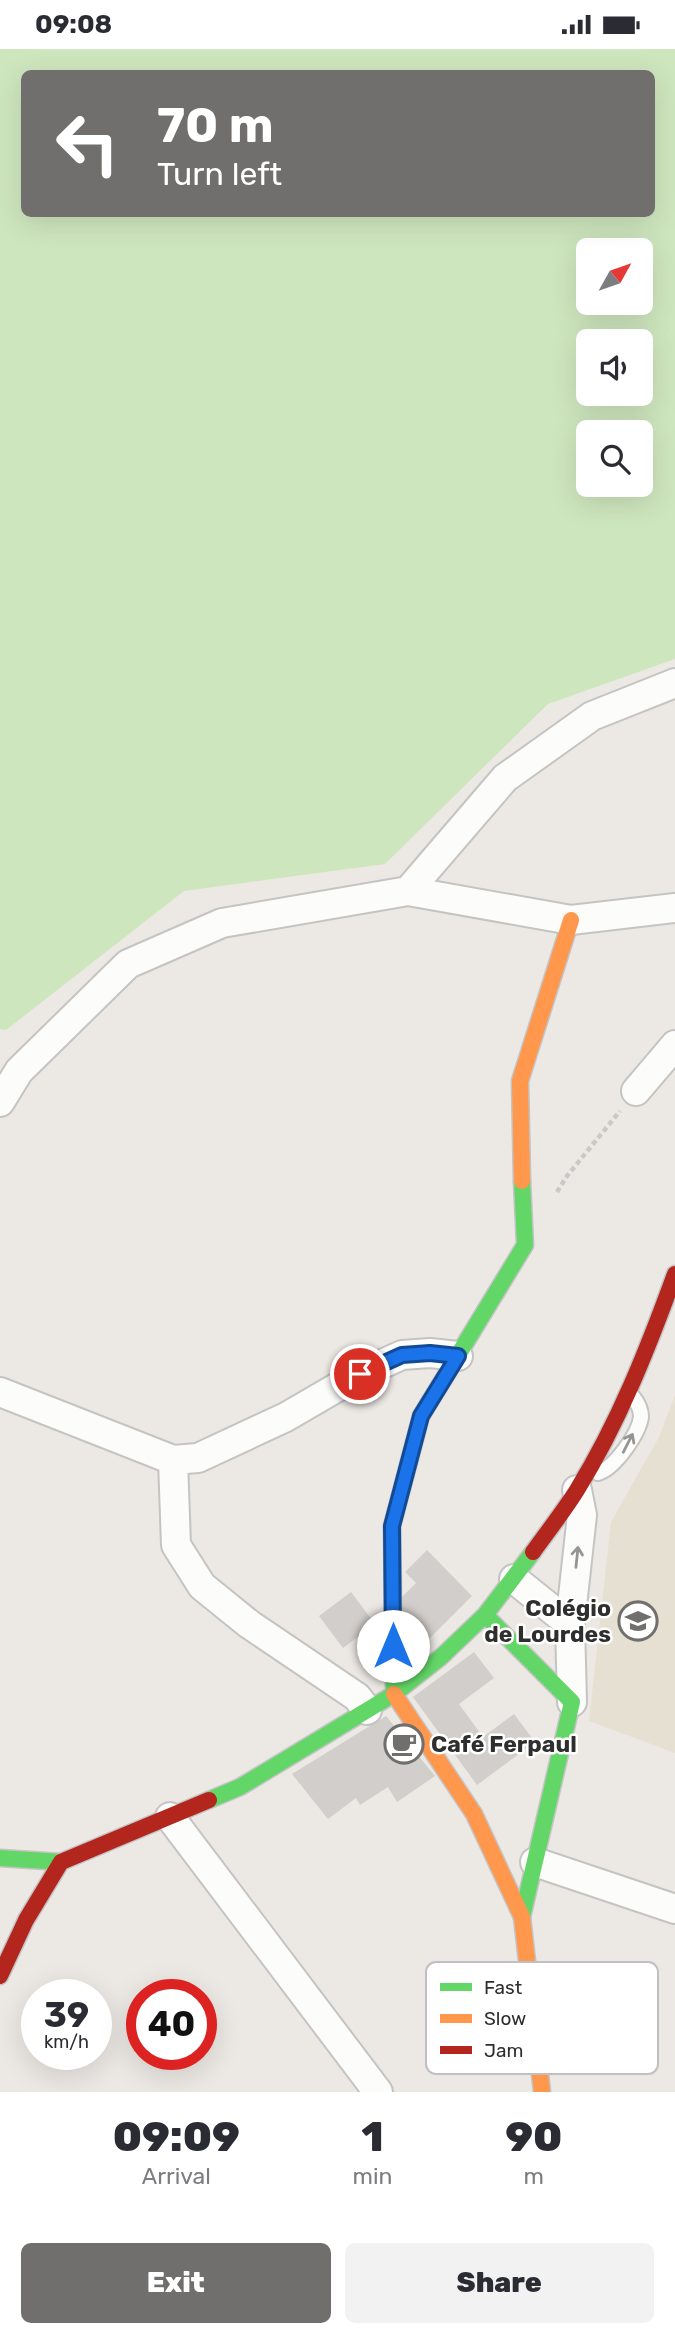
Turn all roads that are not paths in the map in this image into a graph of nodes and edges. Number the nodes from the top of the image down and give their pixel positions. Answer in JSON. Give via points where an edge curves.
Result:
{"nodes":[{"id":1,"x":675,"y":684,"type":"edge"},
{"id":2,"x":408,"y":891,"type":"junction"},
{"id":3,"x":675,"y":908,"type":"edge"},
{"id":4,"x":571,"y":920,"type":"junction"},
{"id":5,"x":675,"y":1045,"type":"edge"},
{"id":6,"x":9,"y":1069,"type":"edge"},
{"id":7,"x":636,"y":1091,"type":"road end"},
{"id":8,"x":0,"y":1101,"type":"edge"},
{"id":9,"x":675,"y":1274,"type":"edge"},
{"id":10,"x":458,"y":1356,"type":"junction"},
{"id":11,"x":629,"y":1390,"type":"junction"},
{"id":12,"x":0,"y":1392,"type":"edge"},
{"id":13,"x":173,"y":1460,"type":"junction"},
{"id":14,"x":581,"y":1484,"type":"junction"},
{"id":15,"x":514,"y":1579,"type":"junction"},
{"id":16,"x":485,"y":1615,"type":"junction"},
{"id":17,"x":570,"y":1624,"type":"junction"},
{"id":18,"x":394,"y":1694,"type":"junction"},
{"id":19,"x":572,"y":1702,"type":"junction"},
{"id":20,"x":367,"y":1710,"type":"junction"},
{"id":21,"x":170,"y":1817,"type":"junction"},
{"id":22,"x":0,"y":1858,"type":"edge"},
{"id":23,"x":535,"y":1861,"type":"junction"},
{"id":24,"x":61,"y":1862,"type":"junction"},
{"id":25,"x":675,"y":1909,"type":"edge"},
{"id":26,"x":522,"y":1917,"type":"junction"},
{"id":27,"x":527,"y":1962,"type":"edge"},
{"id":28,"x":0,"y":1976,"type":"edge"},
{"id":29,"x":540,"y":2074,"type":"edge"},
{"id":30,"x":378,"y":2092,"type":"edge"},
{"id":31,"x":542,"y":2092,"type":"edge"}],
"edges":[{"from":1,"to":2,"type":"street","via":[[592,716],[505,778]]},
{"from":2,"to":4,"type":"street"},
{"from":2,"to":6,"type":"street","via":[[222,923],[128,964]]},
{"from":3,"to":4,"type":"street"},
{"from":4,"to":10,"type":"street","via":[[520,1081],[525,1245]]},
{"from":5,"to":7,"type":"street"},
{"from":6,"to":8,"type":"street"},
{"from":9,"to":11,"type":"street"},
{"from":10,"to":13,"type":"street","via":[[402,1355],[210,1453]]},
{"from":10,"to":18,"type":"street","via":[[421,1416],[392,1526]]},
{"from":11,"to":14,"type":"street"},
{"from":14,"to":11,"type":"lane","one_way":true,"via":[[620,1458],[641,1418]]},
{"from":12,"to":13,"type":"street"},
{"from":13,"to":20,"type":"street","via":[[176,1545],[202,1586],[249,1624],[357,1697]]},
{"from":14,"to":15,"type":"street"},
{"from":17,"to":14,"type":"street","one_way":true},
{"from":15,"to":16,"type":"street"},
{"from":15,"to":17,"type":"street"},
{"from":16,"to":18,"type":"street"},
{"from":16,"to":19,"type":"street"},
{"from":17,"to":19,"type":"street"},
{"from":18,"to":20,"type":"street"},
{"from":18,"to":26,"type":"street","via":[[474,1814]]},
{"from":19,"to":23,"type":"street"},
{"from":20,"to":21,"type":"street","via":[[240,1787]]},
{"from":21,"to":24,"type":"street"},
{"from":21,"to":30,"type":"street"},
{"from":22,"to":24,"type":"street"},
{"from":23,"to":25,"type":"street"},
{"from":23,"to":26,"type":"street"},
{"from":24,"to":28,"type":"street"},
{"from":26,"to":27,"type":"street"},
{"from":29,"to":31,"type":"street"}]}
